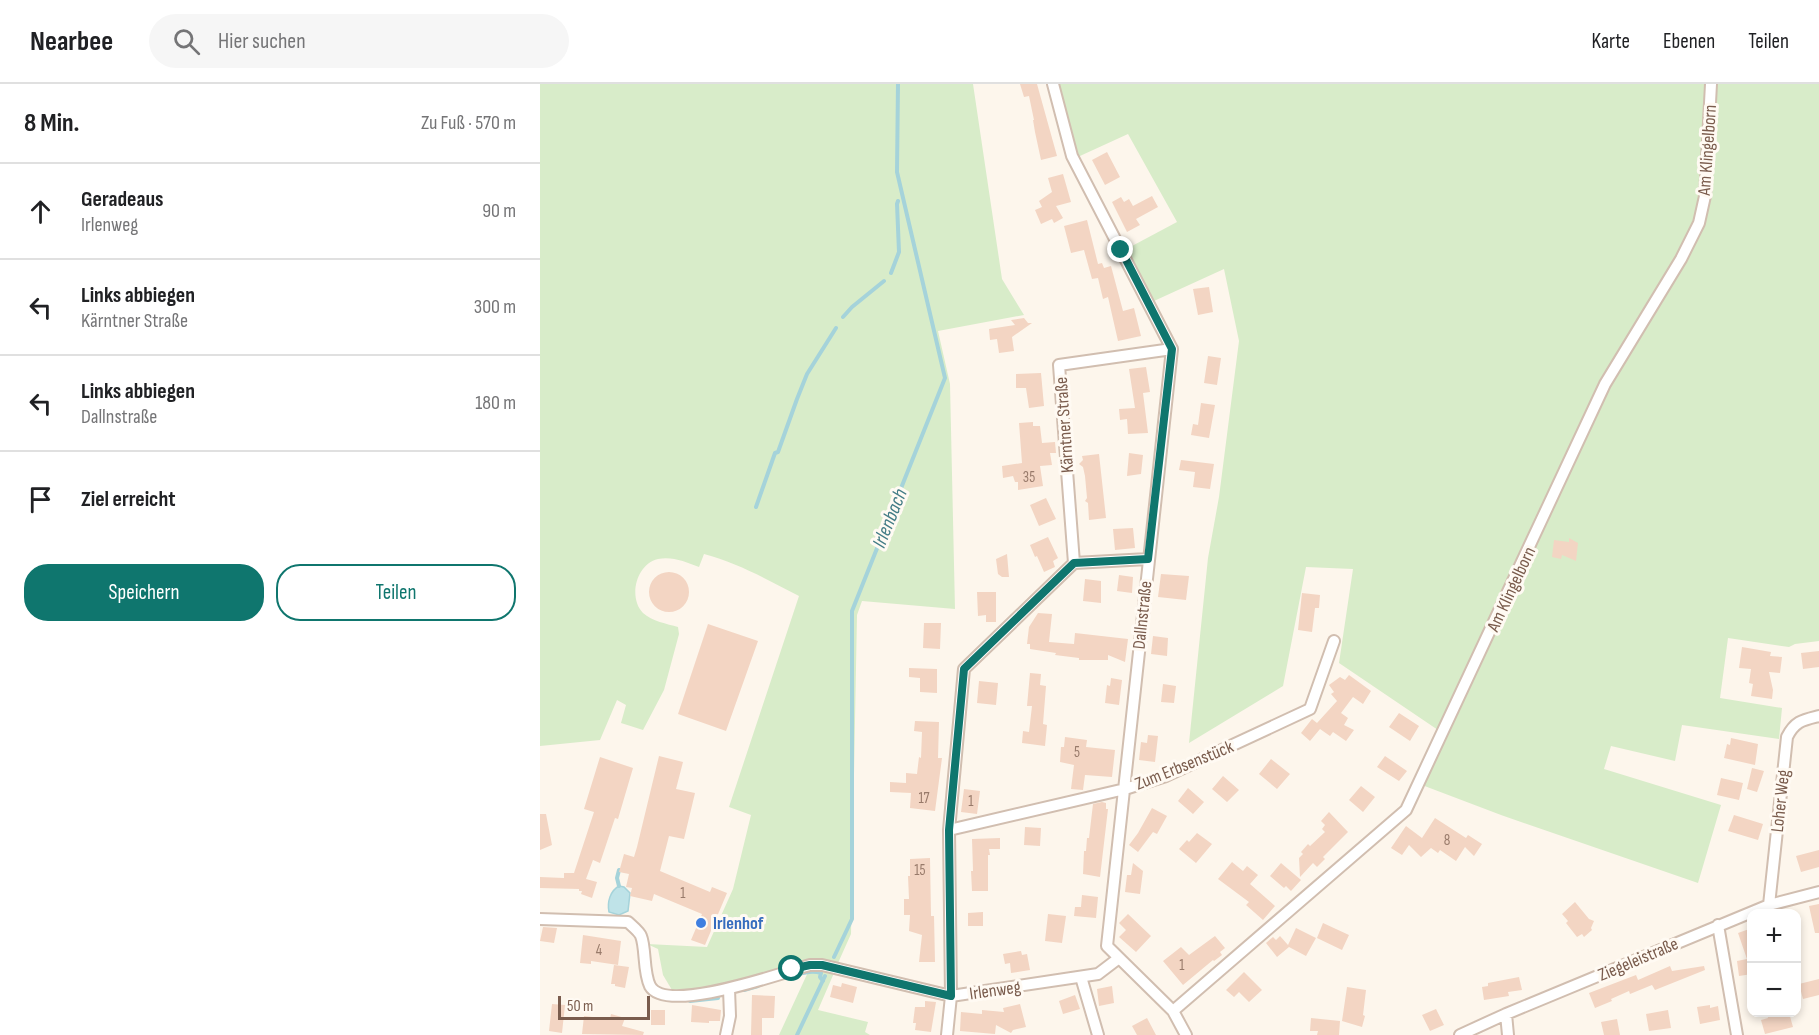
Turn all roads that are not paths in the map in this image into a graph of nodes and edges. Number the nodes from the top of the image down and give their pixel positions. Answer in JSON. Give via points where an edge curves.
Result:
{"nodes":[{"id":1,"x":1053,"y":84,"type":"edge"},
{"id":2,"x":1711,"y":84,"type":"edge"},
{"id":3,"x":1172,"y":349,"type":"junction"},
{"id":4,"x":1148,"y":559,"type":"junction"},
{"id":5,"x":1074,"y":563,"type":"junction"},
{"id":6,"x":1334,"y":641,"type":"dead end"},
{"id":7,"x":1819,"y":716,"type":"edge"},
{"id":8,"x":1125,"y":789,"type":"junction"},
{"id":9,"x":949,"y":830,"type":"junction"},
{"id":10,"x":1819,"y":892,"type":"edge"},
{"id":11,"x":1768,"y":905,"type":"junction"},
{"id":12,"x":540,"y":919,"type":"edge"},
{"id":13,"x":1718,"y":925,"type":"junction"},
{"id":14,"x":1119,"y":958,"type":"junction"},
{"id":15,"x":1081,"y":977,"type":"junction"},
{"id":16,"x":729,"y":989,"type":"junction"},
{"id":17,"x":951,"y":996,"type":"junction"},
{"id":18,"x":1173,"y":1011,"type":"junction"},
{"id":19,"x":1506,"y":1014,"type":"junction"},
{"id":20,"x":726,"y":1035,"type":"edge"},
{"id":21,"x":947,"y":1035,"type":"edge"},
{"id":22,"x":1098,"y":1035,"type":"edge"},
{"id":23,"x":1186,"y":1035,"type":"edge"},
{"id":24,"x":1460,"y":1035,"type":"edge"},
{"id":25,"x":1508,"y":1035,"type":"edge"},
{"id":26,"x":1737,"y":1035,"type":"edge"}],
"edges":[{"from":1,"to":3,"type":"street","via":[[1072,156]]},
{"from":2,"to":18,"type":"street","name":"Am Klingelborn","via":[[1705,196],[1699,223],[1605,384],[1406,810]]},
{"from":3,"to":4,"type":"street","name":"Dallnstraße"},
{"from":3,"to":5,"type":"street","name":"Kärntner Straße","via":[[1059,364]]},
{"from":4,"to":5,"type":"street"},
{"from":4,"to":8,"type":"street","name":"Dallnstraße"},
{"from":5,"to":9,"type":"street","via":[[964,669]]},
{"from":6,"to":8,"type":"street","name":"Zum Erbsenstück","via":[[1310,709],[1166,776]]},
{"from":7,"to":11,"type":"street","name":"Loher Weg","via":[[1801,721],[1787,737]]},
{"from":8,"to":9,"type":"street","name":"Zum Erbsenstück"},
{"from":8,"to":14,"type":"street","name":"Dallnstraße","via":[[1107,946]]},
{"from":9,"to":17,"type":"street"},
{"from":10,"to":11,"type":"street","name":"Ziegeleistraße"},
{"from":11,"to":13,"type":"street","name":"Ziegeleistraße"},
{"from":12,"to":16,"type":"street","name":"Irlenweg","via":[[628,922],[640,934],[651,987],[658,993],[672,996]]},
{"from":13,"to":19,"type":"street","name":"Ziegeleistraße"},
{"from":13,"to":26,"type":"street"},
{"from":14,"to":15,"type":"street","name":"Irlenweg","via":[[1098,974]]},
{"from":14,"to":18,"type":"street","name":"Dallnstraße"},
{"from":15,"to":17,"type":"street","name":"Irlenweg"},
{"from":15,"to":22,"type":"street"},
{"from":16,"to":17,"type":"street","name":"Irlenweg","via":[[822,965]]},
{"from":16,"to":20,"type":"street"},
{"from":17,"to":21,"type":"street"},
{"from":18,"to":23,"type":"street","name":"Dallnstraße"},
{"from":19,"to":24,"type":"street","name":"Ziegeleistraße"},
{"from":19,"to":25,"type":"street"}]}
